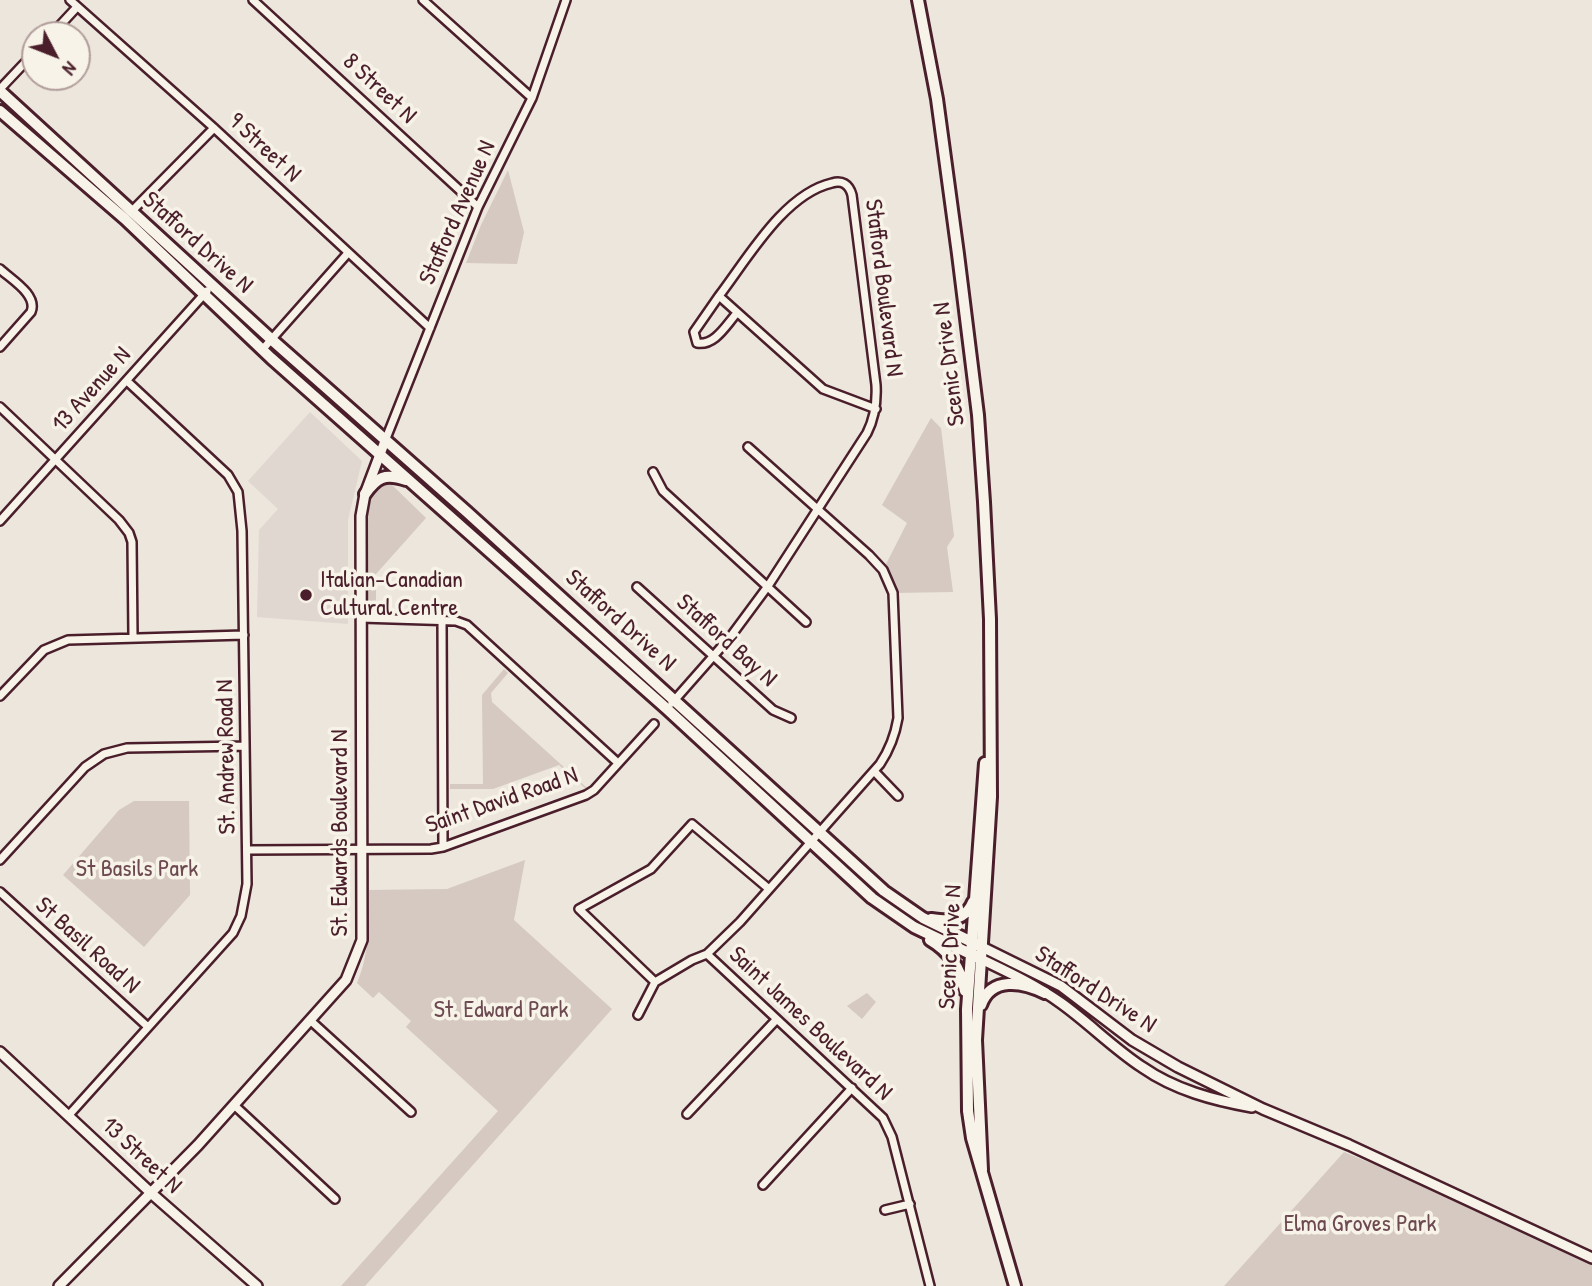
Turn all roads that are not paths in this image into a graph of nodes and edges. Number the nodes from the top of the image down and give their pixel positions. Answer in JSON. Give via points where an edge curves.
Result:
{"nodes":[{"id":1,"x":70,"y":0,"type":"edge"},
{"id":2,"x":253,"y":0,"type":"edge"},
{"id":3,"x":423,"y":0,"type":"edge"},
{"id":4,"x":566,"y":0,"type":"edge"},
{"id":5,"x":918,"y":0,"type":"edge"},
{"id":6,"x":77,"y":7,"type":"junction"},
{"id":7,"x":64,"y":21,"type":"edge"},
{"id":8,"x":21,"y":67,"type":"edge"},
{"id":9,"x":0,"y":90,"type":"edge"},
{"id":10,"x":532,"y":98,"type":"junction"},
{"id":11,"x":0,"y":111,"type":"edge"},
{"id":12,"x":214,"y":128,"type":"junction"},
{"id":13,"x":478,"y":207,"type":"junction"},
{"id":14,"x":128,"y":215,"type":"junction"},
{"id":15,"x":348,"y":253,"type":"junction"},
{"id":16,"x":0,"y":269,"type":"edge"},
{"id":17,"x":208,"y":290,"type":"junction"},
{"id":18,"x":719,"y":296,"type":"junction"},
{"id":19,"x":737,"y":313,"type":"junction"},
{"id":20,"x":430,"y":328,"type":"junction"},
{"id":21,"x":271,"y":340,"type":"junction"},
{"id":22,"x":0,"y":347,"type":"edge"},
{"id":23,"x":262,"y":350,"type":"junction"},
{"id":24,"x":127,"y":381,"type":"junction"},
{"id":25,"x":0,"y":407,"type":"edge"},
{"id":26,"x":876,"y":408,"type":"junction"},
{"id":27,"x":385,"y":441,"type":"junction"},
{"id":28,"x":748,"y":447,"type":"dead end"},
{"id":29,"x":379,"y":454,"type":"junction"},
{"id":30,"x":55,"y":460,"type":"junction"},
{"id":31,"x":653,"y":472,"type":"dead end"},
{"id":32,"x":410,"y":481,"type":"junction"},
{"id":33,"x":365,"y":494,"type":"junction"},
{"id":34,"x":818,"y":509,"type":"junction"},
{"id":35,"x":0,"y":521,"type":"edge"},
{"id":36,"x":768,"y":586,"type":"junction"},
{"id":37,"x":637,"y":587,"type":"dead end"},
{"id":38,"x":361,"y":618,"type":"junction"},
{"id":39,"x":443,"y":621,"type":"junction"},
{"id":40,"x":806,"y":622,"type":"dead end"},
{"id":41,"x":244,"y":635,"type":"junction"},
{"id":42,"x":133,"y":637,"type":"junction"},
{"id":43,"x":714,"y":656,"type":"junction"},
{"id":44,"x":0,"y":696,"type":"edge"},
{"id":45,"x":675,"y":700,"type":"junction"},
{"id":46,"x":667,"y":709,"type":"junction"},
{"id":47,"x":791,"y":718,"type":"dead end"},
{"id":48,"x":654,"y":724,"type":"dead end"},
{"id":49,"x":989,"y":726,"type":"junction"},
{"id":50,"x":245,"y":746,"type":"junction"},
{"id":51,"x":618,"y":763,"type":"junction"},
{"id":52,"x":874,"y":771,"type":"junction"},
{"id":53,"x":898,"y":796,"type":"dead end"},
{"id":54,"x":820,"y":830,"type":"junction"},
{"id":55,"x":812,"y":841,"type":"junction"},
{"id":56,"x":443,"y":847,"type":"junction"},
{"id":57,"x":248,"y":849,"type":"junction"},
{"id":58,"x":361,"y":849,"type":"junction"},
{"id":59,"x":0,"y":860,"type":"edge"},
{"id":60,"x":769,"y":889,"type":"junction"},
{"id":61,"x":975,"y":889,"type":"junction"},
{"id":62,"x":0,"y":892,"type":"edge"},
{"id":63,"x":919,"y":922,"type":"junction"},
{"id":64,"x":977,"y":950,"type":"junction"},
{"id":65,"x":707,"y":954,"type":"junction"},
{"id":66,"x":655,"y":982,"type":"junction"},
{"id":67,"x":1045,"y":993,"type":"junction"},
{"id":68,"x":972,"y":1012,"type":"junction"},
{"id":69,"x":638,"y":1015,"type":"dead end"},
{"id":70,"x":776,"y":1020,"type":"junction"},
{"id":71,"x":311,"y":1021,"type":"junction"},
{"id":72,"x":148,"y":1027,"type":"junction"},
{"id":73,"x":0,"y":1052,"type":"edge"},
{"id":74,"x":852,"y":1088,"type":"junction"},
{"id":75,"x":234,"y":1105,"type":"junction"},
{"id":76,"x":1263,"y":1110,"type":"junction"},
{"id":77,"x":411,"y":1112,"type":"dead end"},
{"id":78,"x":687,"y":1114,"type":"dead end"},
{"id":79,"x":69,"y":1115,"type":"junction"},
{"id":80,"x":763,"y":1185,"type":"dead end"},
{"id":81,"x":151,"y":1193,"type":"junction"},
{"id":82,"x":335,"y":1199,"type":"dead end"},
{"id":83,"x":910,"y":1204,"type":"junction"},
{"id":84,"x":886,"y":1210,"type":"dead end"},
{"id":85,"x":1592,"y":1258,"type":"edge"},
{"id":86,"x":61,"y":1285,"type":"edge"},
{"id":87,"x":257,"y":1286,"type":"edge"},
{"id":88,"x":930,"y":1286,"type":"edge"},
{"id":89,"x":1015,"y":1286,"type":"edge"}],
"edges":[{"from":1,"to":6,"type":"street","name":"9 Street N"},
{"from":2,"to":13,"type":"street","name":"8 Street N"},
{"from":3,"to":10,"type":"street"},
{"from":4,"to":10,"type":"street","name":"Stafford Avenue N"},
{"from":5,"to":49,"type":"main road","name":"Scenic Drive N","via":[[937,99],[978,415],[985,502]]},
{"from":6,"to":7,"type":"street"},
{"from":6,"to":12,"type":"street","name":"9 Street N"},
{"from":8,"to":9,"type":"street"},
{"from":9,"to":14,"type":"main road","name":"Stafford Drive N"},
{"from":10,"to":13,"type":"street","name":"Stafford Avenue N"},
{"from":11,"to":14,"type":"main road","name":"Stafford Drive N"},
{"from":12,"to":14,"type":"street"},
{"from":12,"to":15,"type":"street","name":"9 Street N"},
{"from":13,"to":20,"type":"street","name":"Stafford Avenue N"},
{"from":14,"to":17,"type":"main road","name":"Stafford Drive N"},
{"from":15,"to":20,"type":"street","name":"9 Street N"},
{"from":15,"to":21,"type":"street"},
{"from":16,"to":22,"type":"street","via":[[34,306]]},
{"from":17,"to":21,"type":"main road","name":"Stafford Drive N"},
{"from":17,"to":23,"type":"main road","name":"Stafford Drive N"},
{"from":17,"to":24,"type":"street","name":"13 Avenue N"},
{"from":18,"to":19,"type":"street","name":"Stafford Boulevard N"},
{"from":18,"to":19,"type":"street","name":"Stafford Boulevard N","via":[[696,326],[697,343],[712,341]]},
{"from":18,"to":26,"type":"street","name":"Stafford Boulevard N","via":[[796,200],[834,182],[848,186]]},
{"from":19,"to":26,"type":"street","name":"Stafford Boulevard N","via":[[823,389]]},
{"from":20,"to":27,"type":"street","name":"Stafford Avenue N"},
{"from":21,"to":23,"type":"street"},
{"from":21,"to":27,"type":"main road","name":"Stafford Drive N"},
{"from":23,"to":29,"type":"main road","name":"Stafford Drive N"},
{"from":24,"to":30,"type":"street","name":"13 Avenue N"},
{"from":24,"to":41,"type":"street","name":"St. Andrew Road N","via":[[217,464],[239,492]]},
{"from":25,"to":30,"type":"street"},
{"from":26,"to":34,"type":"street","name":"Stafford Boulevard N","via":[[867,433]]},
{"from":27,"to":29,"type":"street","name":"St. Edwards Boulevard N"},
{"from":27,"to":45,"type":"main road","name":"Stafford Drive N"},
{"from":28,"to":34,"type":"street"},
{"from":29,"to":32,"type":"main road","name":"Stafford Drive N"},
{"from":29,"to":33,"type":"street","name":"St. Edwards Boulevard N"},
{"from":30,"to":35,"type":"street","name":"13 Avenue N"},
{"from":30,"to":42,"type":"street","via":[[130,533]]},
{"from":31,"to":36,"type":"street","via":[[663,491]]},
{"from":32,"to":33,"type":"main road","via":[[386,475]]},
{"from":32,"to":46,"type":"main road","name":"Stafford Drive N"},
{"from":33,"to":38,"type":"street","name":"St. Edwards Boulevard N"},
{"from":34,"to":36,"type":"street","name":"Stafford Boulevard N"},
{"from":34,"to":52,"type":"street","name":"Saint James Boulevard N","via":[[876,563],[893,593],[898,718],[891,744]]},
{"from":36,"to":40,"type":"street"},
{"from":36,"to":43,"type":"street","name":"Stafford Boulevard N"},
{"from":37,"to":43,"type":"street","name":"Stafford Bay N"},
{"from":38,"to":39,"type":"street"},
{"from":38,"to":58,"type":"street","name":"St. Edwards Boulevard N"},
{"from":39,"to":51,"type":"street","via":[[467,625]]},
{"from":39,"to":56,"type":"street"},
{"from":41,"to":42,"type":"street"},
{"from":41,"to":50,"type":"street","name":"St. Andrew Road N"},
{"from":42,"to":44,"type":"street","via":[[56,643]]},
{"from":43,"to":45,"type":"street","name":"Stafford Boulevard N"},
{"from":43,"to":47,"type":"street","name":"Stafford Bay N","via":[[774,710]]},
{"from":45,"to":46,"type":"street","name":"Stafford Boulevard N"},
{"from":45,"to":54,"type":"main road","name":"Stafford Drive N"},
{"from":46,"to":55,"type":"main road","name":"Stafford Drive N"},
{"from":48,"to":51,"type":"street","name":"Saint David Road N"},
{"from":49,"to":61,"type":"main road","name":"Scenic Drive N"},
{"from":49,"to":64,"type":"main road","name":"Scenic Drive N","via":[[991,797]]},
{"from":50,"to":57,"type":"street","name":"St. Andrew Road N"},
{"from":50,"to":59,"type":"street","via":[[127,748],[104,754],[85,766]]},
{"from":51,"to":56,"type":"street","name":"Saint David Road N","via":[[586,795]]},
{"from":52,"to":53,"type":"street"},
{"from":52,"to":54,"type":"street","name":"Saint James Boulevard N"},
{"from":54,"to":55,"type":"street","name":"Saint James Boulevard N"},
{"from":54,"to":63,"type":"main road","name":"Stafford Drive N"},
{"from":55,"to":60,"type":"street","name":"Saint James Boulevard N"},
{"from":55,"to":63,"type":"main road","name":"Stafford Drive N","via":[[872,898]]},
{"from":56,"to":58,"type":"street","name":"Saint David Road N"},
{"from":57,"to":58,"type":"street","name":"Saint David Road N"},
{"from":57,"to":72,"type":"street","name":"St. Andrew Road N","via":[[245,900],[233,933]]},
{"from":58,"to":71,"type":"street","name":"St. Edwards Boulevard N","via":[[362,940],[346,980]]},
{"from":60,"to":65,"type":"street","name":"Saint James Boulevard N"},
{"from":60,"to":66,"type":"street","via":[[692,824],[651,869],[579,909]]},
{"from":61,"to":63,"type":"main road","via":[[972,905],[958,917]]},
{"from":61,"to":64,"type":"main road","name":"Scenic Drive N"},
{"from":62,"to":72,"type":"street","name":"St Basil Road N"},
{"from":63,"to":64,"type":"main road","name":"Stafford Drive N"},
{"from":63,"to":68,"type":"main road","via":[[956,964]]},
{"from":64,"to":67,"type":"street","name":"Stafford Drive N"},
{"from":64,"to":68,"type":"main road","name":"Scenic Drive N"},
{"from":64,"to":76,"type":"street","name":"Stafford Drive N","via":[[1061,986],[1157,1056]]},
{"from":65,"to":66,"type":"street","name":"Saint James Boulevard N"},
{"from":65,"to":70,"type":"street","name":"Saint James Boulevard N"},
{"from":66,"to":69,"type":"street"},
{"from":67,"to":68,"type":"main road","via":[[1019,983],[1004,984],[986,994]]},
{"from":67,"to":76,"type":"street","name":"Stafford Drive N","via":[[1158,1077],[1217,1101]]},
{"from":68,"to":89,"type":"main road","name":"Scenic Drive N","via":[[968,1111],[972,1138]]},
{"from":70,"to":74,"type":"street","name":"Saint James Boulevard N"},
{"from":70,"to":78,"type":"street"},
{"from":71,"to":75,"type":"street","name":"St. Edwards Boulevard N"},
{"from":71,"to":77,"type":"street"},
{"from":72,"to":79,"type":"street","name":"St. Andrew Road N"},
{"from":73,"to":79,"type":"street","name":"13 Street N"},
{"from":74,"to":80,"type":"street"},
{"from":74,"to":83,"type":"street","name":"Saint James Boulevard N","via":[[887,1124]]},
{"from":75,"to":81,"type":"street","name":"St. Edwards Boulevard N"},
{"from":75,"to":82,"type":"street"},
{"from":76,"to":85,"type":"street","name":"Stafford Drive N"},
{"from":79,"to":81,"type":"street","name":"13 Street N"},
{"from":81,"to":86,"type":"street","name":"St. Edwards Boulevard N"},
{"from":81,"to":87,"type":"street","name":"13 Street N"},
{"from":83,"to":84,"type":"street"},
{"from":83,"to":88,"type":"street","name":"Saint James Boulevard N"}]}
